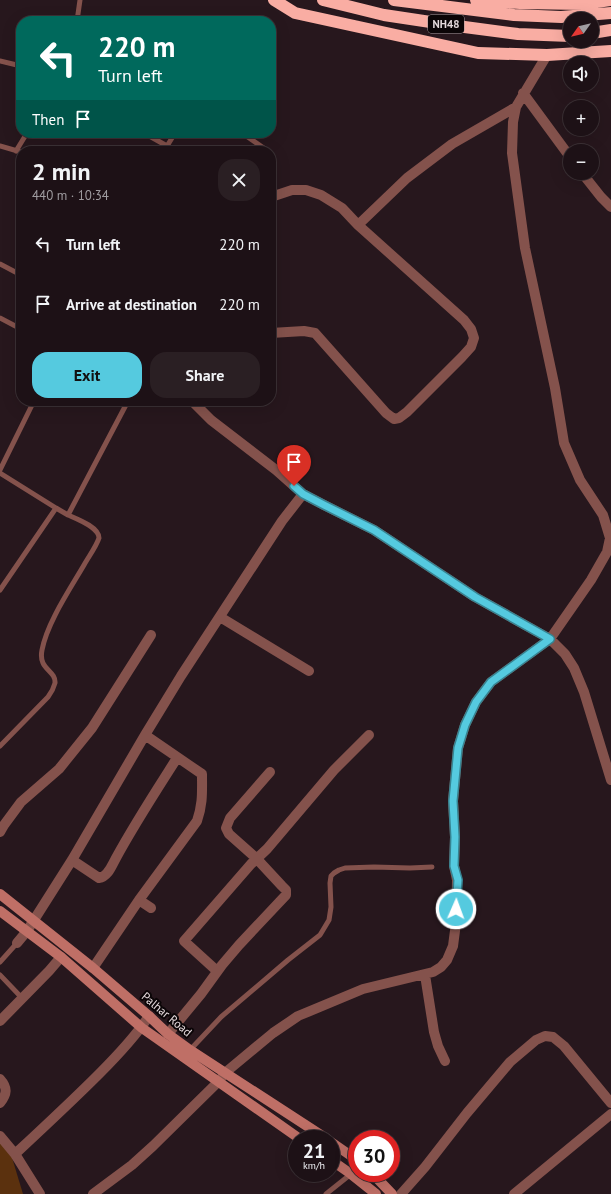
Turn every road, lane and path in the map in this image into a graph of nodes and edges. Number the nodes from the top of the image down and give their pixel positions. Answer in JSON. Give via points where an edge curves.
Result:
{"nodes":[{"id":1,"x":80,"y":0,"type":"edge"},
{"id":2,"x":274,"y":0,"type":"edge"},
{"id":3,"x":323,"y":0,"type":"edge"},
{"id":4,"x":394,"y":0,"type":"edge"},
{"id":5,"x":476,"y":0,"type":"edge"},
{"id":6,"x":610,"y":0,"type":"edge"},
{"id":7,"x":611,"y":13,"type":"edge"},
{"id":8,"x":78,"y":16,"type":"edge"},
{"id":9,"x":611,"y":30,"type":"edge"},
{"id":10,"x":599,"y":32,"type":"edge"},
{"id":11,"x":563,"y":36,"type":"edge"},
{"id":12,"x":611,"y":51,"type":"edge"},
{"id":13,"x":547,"y":55,"type":"junction"},
{"id":14,"x":0,"y":60,"type":"edge"},
{"id":15,"x":16,"y":65,"type":"edge"},
{"id":16,"x":523,"y":93,"type":"junction"},
{"id":17,"x":516,"y":107,"type":"junction"},
{"id":18,"x":154,"y":138,"type":"edge"},
{"id":19,"x":172,"y":138,"type":"edge"},
{"id":20,"x":249,"y":138,"type":"edge"},
{"id":21,"x":168,"y":145,"type":"joint"},
{"id":22,"x":0,"y":146,"type":"edge"},
{"id":23,"x":261,"y":146,"type":"edge"},
{"id":24,"x":563,"y":147,"type":"edge"},
{"id":25,"x":16,"y":151,"type":"edge"},
{"id":26,"x":588,"y":180,"type":"edge"},
{"id":27,"x":276,"y":195,"type":"edge"},
{"id":28,"x":611,"y":207,"type":"edge"},
{"id":29,"x":358,"y":225,"type":"junction"},
{"id":30,"x":0,"y":264,"type":"edge"},
{"id":31,"x":16,"y":272,"type":"edge"},
{"id":32,"x":0,"y":318,"type":"edge"},
{"id":33,"x":16,"y":326,"type":"edge"},
{"id":34,"x":276,"y":333,"type":"edge"},
{"id":35,"x":32,"y":406,"type":"edge"},
{"id":36,"x":125,"y":406,"type":"edge"},
{"id":37,"x":197,"y":406,"type":"edge"},
{"id":38,"x":0,"y":471,"type":"edge"},
{"id":39,"x":303,"y":494,"type":"junction"},
{"id":40,"x":56,"y":508,"type":"junction"},
{"id":41,"x":68,"y":515,"type":"junction"},
{"id":42,"x":611,"y":538,"type":"edge"},
{"id":43,"x":0,"y":590,"type":"edge"},
{"id":44,"x":220,"y":617,"type":"junction"},
{"id":45,"x":151,"y":635,"type":"dead end"},
{"id":46,"x":550,"y":639,"type":"junction"},
{"id":47,"x":309,"y":671,"type":"dead end"},
{"id":48,"x":145,"y":735,"type":"junction"},
{"id":49,"x":369,"y":735,"type":"dead end"},
{"id":50,"x":0,"y":746,"type":"edge"},
{"id":51,"x":177,"y":758,"type":"junction"},
{"id":52,"x":270,"y":772,"type":"dead end"},
{"id":53,"x":611,"y":780,"type":"edge"},
{"id":54,"x":0,"y":832,"type":"edge"},
{"id":55,"x":256,"y":858,"type":"junction"},
{"id":56,"x":72,"y":860,"type":"junction"},
{"id":57,"x":432,"y":867,"type":"dead end"},
{"id":58,"x":0,"y":894,"type":"edge"},
{"id":59,"x":139,"y":900,"type":"junction"},
{"id":60,"x":151,"y":908,"type":"dead end"},
{"id":61,"x":0,"y":911,"type":"edge"},
{"id":62,"x":34,"y":920,"type":"junction"},
{"id":63,"x":27,"y":931,"type":"junction"},
{"id":64,"x":17,"y":942,"type":"joint"},
{"id":65,"x":61,"y":957,"type":"junction"},
{"id":66,"x":0,"y":962,"type":"edge"},
{"id":67,"x":93,"y":968,"type":"junction"},
{"id":68,"x":217,"y":972,"type":"junction"},
{"id":69,"x":0,"y":975,"type":"edge"},
{"id":70,"x":425,"y":975,"type":"junction"},
{"id":71,"x":22,"y":998,"type":"junction"},
{"id":72,"x":149,"y":1016,"type":"junction"},
{"id":73,"x":0,"y":1021,"type":"edge"},
{"id":74,"x":142,"y":1028,"type":"junction"},
{"id":75,"x":168,"y":1034,"type":"junction"},
{"id":76,"x":190,"y":1050,"type":"junction"},
{"id":77,"x":444,"y":1061,"type":"dead end"},
{"id":78,"x":226,"y":1072,"type":"junction"},
{"id":79,"x":0,"y":1079,"type":"edge"},
{"id":80,"x":218,"y":1082,"type":"junction"},
{"id":81,"x":0,"y":1103,"type":"edge"},
{"id":82,"x":611,"y":1103,"type":"edge"},
{"id":83,"x":611,"y":1114,"type":"edge"},
{"id":84,"x":313,"y":1130,"type":"edge"},
{"id":85,"x":288,"y":1131,"type":"edge"},
{"id":86,"x":0,"y":1136,"type":"edge"},
{"id":87,"x":15,"y":1154,"type":"junction"},
{"id":88,"x":348,"y":1176,"type":"edge"},
{"id":89,"x":365,"y":1182,"type":"edge"},
{"id":90,"x":381,"y":1182,"type":"edge"},
{"id":91,"x":40,"y":1194,"type":"edge"},
{"id":92,"x":93,"y":1194,"type":"edge"},
{"id":93,"x":326,"y":1194,"type":"edge"},
{"id":94,"x":376,"y":1194,"type":"edge"},
{"id":95,"x":392,"y":1194,"type":"edge"},
{"id":96,"x":401,"y":1194,"type":"edge"},
{"id":97,"x":514,"y":1194,"type":"edge"}],
"edges":[{"from":1,"to":8,"type":"lane"},
{"from":2,"to":13,"type":"highway","via":[[295,13],[478,53]]},
{"from":3,"to":11,"type":"highway","number":"NH48","via":[[384,15],[457,26],[518,34]]},
{"from":4,"to":7,"type":"highway","number":"NH48","via":[[514,15],[561,17]]},
{"from":5,"to":6,"type":"highway","via":[[583,4]]},
{"from":9,"to":10,"type":"highway"},
{"from":12,"to":13,"type":"highway"},
{"from":13,"to":16,"type":"street"},
{"from":14,"to":15,"type":"lane"},
{"from":16,"to":17,"type":"street"},
{"from":16,"to":24,"type":"street"},
{"from":17,"to":29,"type":"street","via":[[452,144],[407,178]]},
{"from":17,"to":42,"type":"street","via":[[512,153],[525,248],[564,443],[580,480],[603,515]]},
{"from":18,"to":21,"type":"lane"},
{"from":19,"to":21,"type":"lane"},
{"from":20,"to":23,"type":"lane"},
{"from":22,"to":25,"type":"lane"},
{"from":26,"to":28,"type":"street"},
{"from":27,"to":29,"type":"street","via":[[292,190],[306,190],[321,195],[342,208]]},
{"from":29,"to":34,"type":"street","via":[[464,320],[474,338],[471,347],[407,412],[394,419],[314,333]]},
{"from":30,"to":31,"type":"lane"},
{"from":32,"to":33,"type":"lane"},
{"from":35,"to":38,"type":"lane"},
{"from":36,"to":41,"type":"lane"},
{"from":37,"to":39,"type":"street"},
{"from":38,"to":40,"type":"lane"},
{"from":39,"to":44,"type":"street","via":[[282,521]]},
{"from":39,"to":46,"type":"street","via":[[374,530],[475,597]]},
{"from":40,"to":41,"type":"lane"},
{"from":40,"to":43,"type":"lane"},
{"from":41,"to":50,"type":"lane","via":[[94,529],[99,538],[58,610],[43,645],[43,666],[54,678],[52,690]]},
{"from":42,"to":46,"type":"street","via":[[607,552],[591,580]]},
{"from":44,"to":47,"type":"street"},
{"from":44,"to":48,"type":"street"},
{"from":45,"to":54,"type":"street","via":[[92,728],[59,769],[21,802]]},
{"from":46,"to":53,"type":"street","via":[[574,668]]},
{"from":46,"to":70,"type":"street","via":[[491,682],[476,702],[465,725],[458,748],[453,801],[454,866],[458,880],[453,946],[441,967]]},
{"from":48,"to":51,"type":"street"},
{"from":48,"to":56,"type":"street"},
{"from":49,"to":55,"type":"street","via":[[334,770],[268,849]]},
{"from":51,"to":56,"type":"street","via":[[130,831],[105,876],[99,878]]},
{"from":51,"to":59,"type":"street","via":[[202,774],[200,811],[197,821]]},
{"from":52,"to":55,"type":"street","via":[[230,818],[226,828],[229,834]]},
{"from":55,"to":68,"type":"street","via":[[286,890],[286,895]]},
{"from":55,"to":68,"type":"street","via":[[184,940]]},
{"from":56,"to":62,"type":"street"},
{"from":57,"to":76,"type":"lane","via":[[345,868],[334,872],[330,883],[329,920],[320,935],[221,1016]]},
{"from":58,"to":62,"type":"main road","name":"Palhar Road"},
{"from":59,"to":60,"type":"street"},
{"from":59,"to":67,"type":"street"},
{"from":61,"to":63,"type":"main road","name":"Palhar Road"},
{"from":62,"to":63,"type":"street"},
{"from":62,"to":67,"type":"main road","name":"Palhar Road"},
{"from":63,"to":64,"type":"street"},
{"from":63,"to":65,"type":"main road","name":"Palhar Road"},
{"from":64,"to":66,"type":"lane"},
{"from":65,"to":71,"type":"street"},
{"from":65,"to":74,"type":"main road","name":"Palhar Road"},
{"from":67,"to":72,"type":"main road","name":"Palhar Road"},
{"from":68,"to":75,"type":"street"},
{"from":69,"to":71,"type":"lane"},
{"from":70,"to":77,"type":"street","via":[[436,1039]]},
{"from":70,"to":78,"type":"street","via":[[363,989],[298,1016]]},
{"from":71,"to":73,"type":"street"},
{"from":72,"to":74,"type":"street"},
{"from":72,"to":75,"type":"main road","name":"Palhar Road"},
{"from":74,"to":80,"type":"main road","name":"Palhar Road"},
{"from":74,"to":87,"type":"street"},
{"from":75,"to":76,"type":"main road","name":"Palhar Road"},
{"from":76,"to":78,"type":"main road","name":"Palhar Road"},
{"from":78,"to":80,"type":"street"},
{"from":78,"to":84,"type":"main road","name":"Palhar Road"},
{"from":79,"to":81,"type":"street","via":[[6,1092]]},
{"from":80,"to":85,"type":"main road","name":"Palhar Road"},
{"from":80,"to":92,"type":"street","via":[[153,1146]]},
{"from":82,"to":96,"type":"street","via":[[564,1046],[553,1037],[545,1036],[536,1040],[510,1062]]},
{"from":83,"to":97,"type":"street"},
{"from":86,"to":87,"type":"street"},
{"from":87,"to":91,"type":"street"},
{"from":88,"to":93,"type":"lane"},
{"from":89,"to":94,"type":"main road"},
{"from":90,"to":95,"type":"main road"}]}
